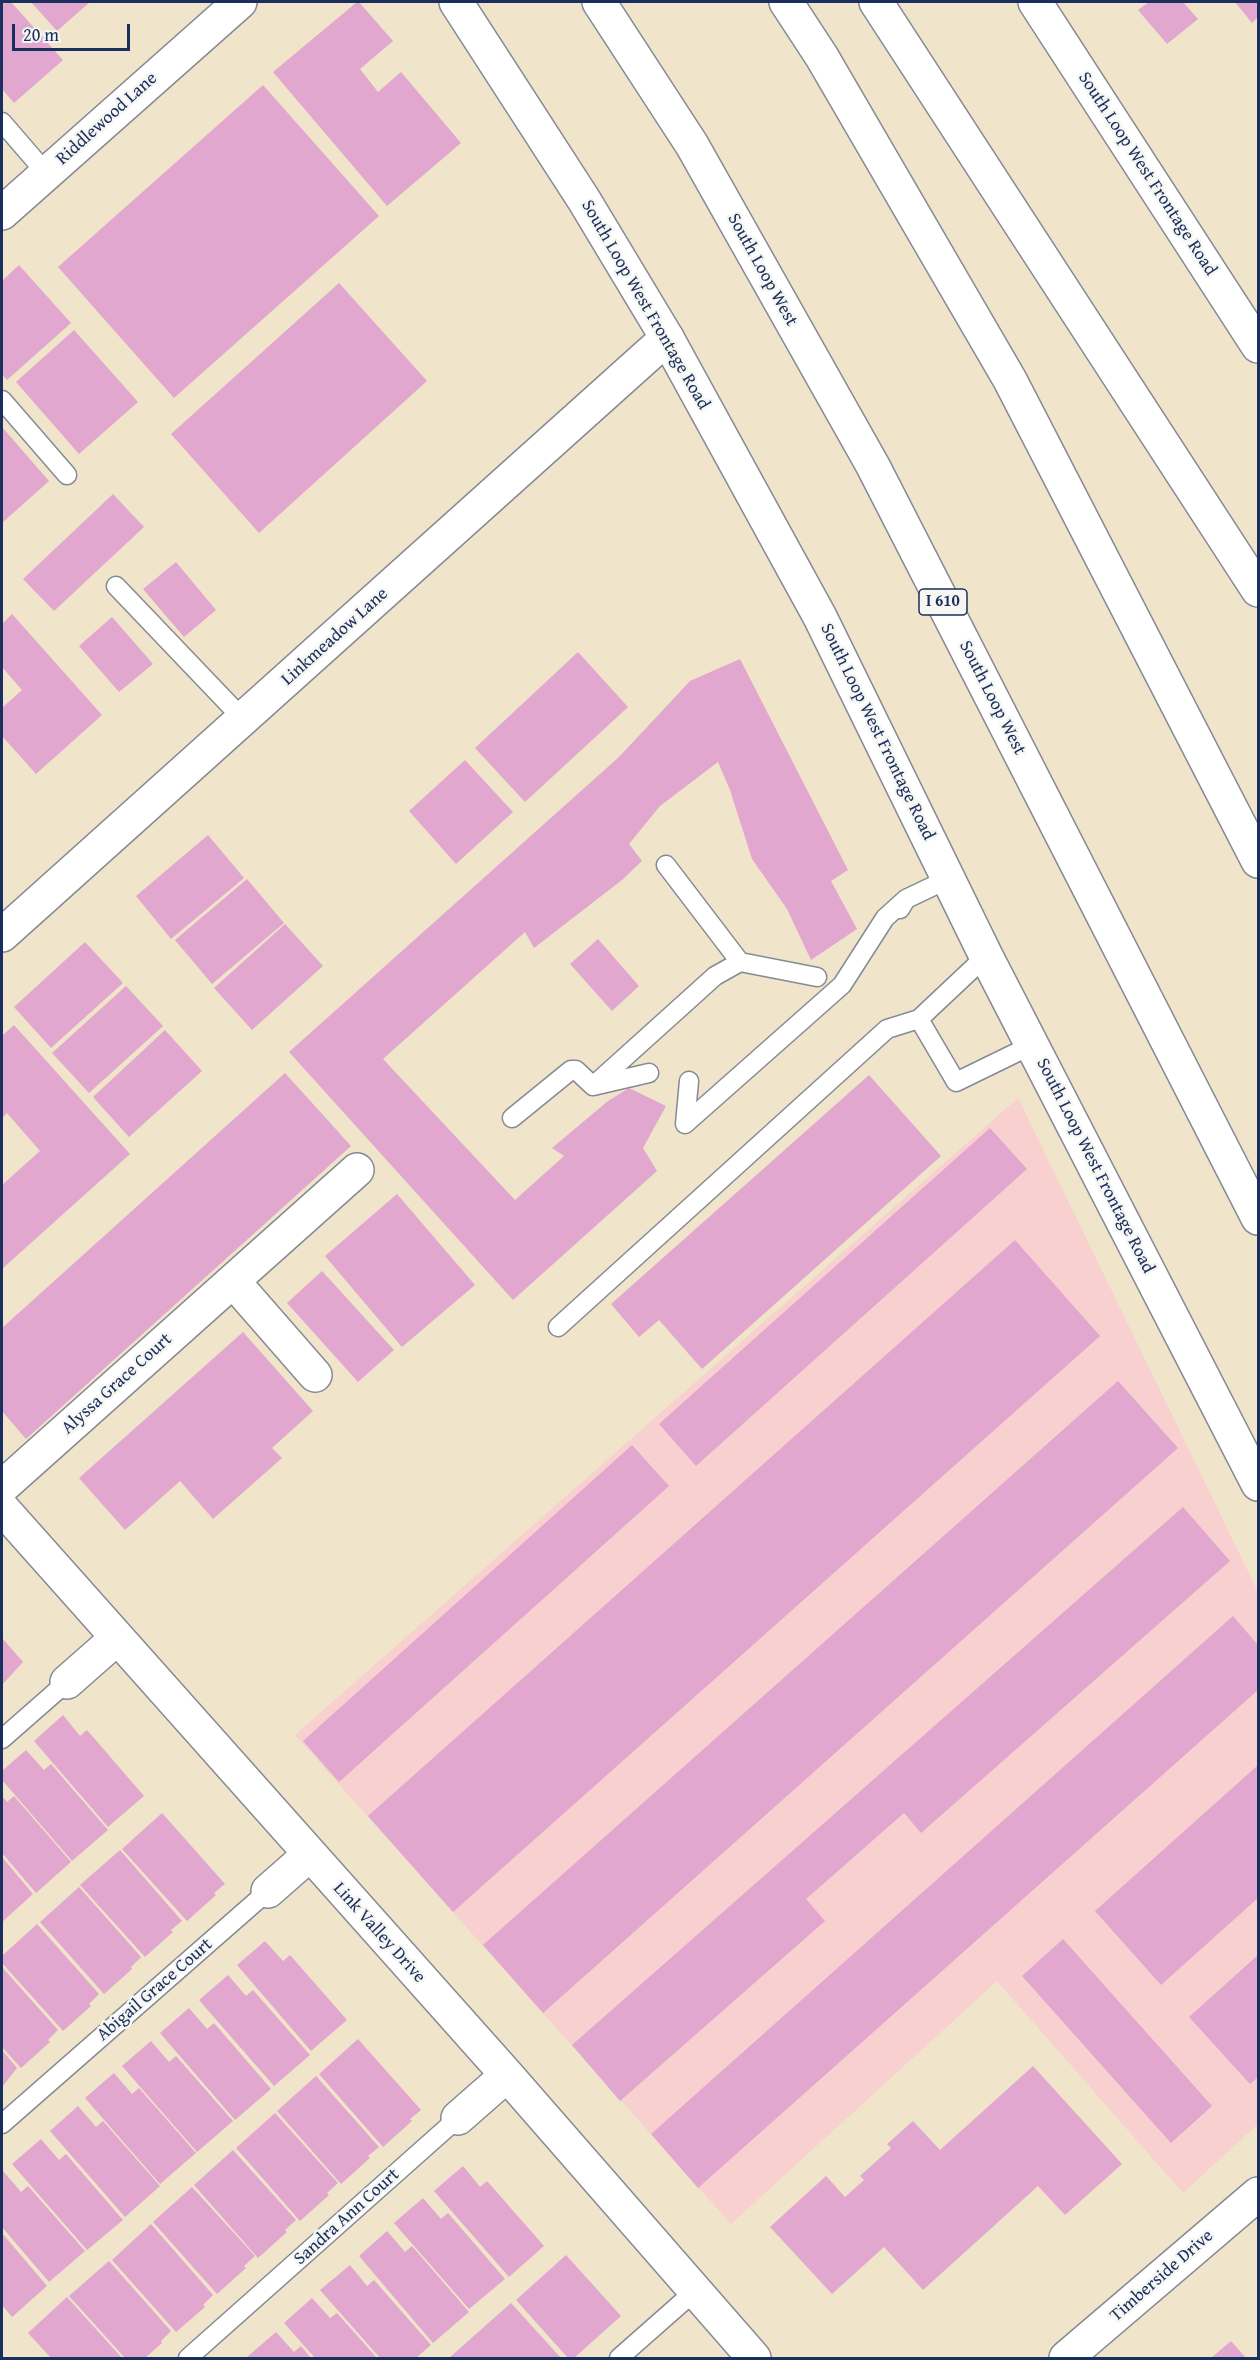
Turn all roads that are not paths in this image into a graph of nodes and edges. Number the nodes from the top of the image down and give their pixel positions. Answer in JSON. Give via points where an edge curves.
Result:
{"nodes":[{"id":1,"x":240,"y":2,"type":"edge"},
{"id":2,"x":456,"y":2,"type":"edge"},
{"id":3,"x":599,"y":2,"type":"edge"},
{"id":4,"x":786,"y":2,"type":"edge"},
{"id":5,"x":876,"y":2,"type":"edge"},
{"id":6,"x":1035,"y":2,"type":"edge"},
{"id":7,"x":2,"y":122,"type":"edge"},
{"id":8,"x":46,"y":173,"type":"junction"},
{"id":9,"x":2,"y":213,"type":"edge"},
{"id":10,"x":667,"y":338,"type":"junction"},
{"id":11,"x":1258,"y":346,"type":"edge"},
{"id":12,"x":2,"y":400,"type":"edge"},
{"id":13,"x":66,"y":475,"type":"dead end"},
{"id":14,"x":116,"y":586,"type":"dead end"},
{"id":15,"x":1258,"y":590,"type":"edge"},
{"id":16,"x":243,"y":719,"type":"junction"},
{"id":17,"x":1258,"y":861,"type":"edge"},
{"id":18,"x":666,"y":865,"type":"dead end"},
{"id":19,"x":948,"y":879,"type":"junction"},
{"id":20,"x":906,"y":899,"type":"junction"},
{"id":21,"x":2,"y":935,"type":"edge"},
{"id":22,"x":986,"y":956,"type":"junction"},
{"id":23,"x":741,"y":962,"type":"junction"},
{"id":24,"x":856,"y":975,"type":"dead end"},
{"id":25,"x":817,"y":977,"type":"dead end"},
{"id":26,"x":919,"y":1019,"type":"junction"},
{"id":27,"x":1032,"y":1045,"type":"junction"},
{"id":28,"x":649,"y":1073,"type":"dead end"},
{"id":29,"x":689,"y":1081,"type":"dead end"},
{"id":30,"x":593,"y":1086,"type":"junction"},
{"id":31,"x":512,"y":1118,"type":"dead end"},
{"id":32,"x":357,"y":1170,"type":"dead end"},
{"id":33,"x":1258,"y":1218,"type":"edge"},
{"id":34,"x":233,"y":1281,"type":"junction"},
{"id":35,"x":558,"y":1326,"type":"dead end"},
{"id":36,"x":315,"y":1375,"type":"dead end"},
{"id":37,"x":1258,"y":1484,"type":"edge"},
{"id":38,"x":2,"y":1487,"type":"edge"},
{"id":39,"x":2,"y":1508,"type":"edge"},
{"id":40,"x":117,"y":1638,"type":"junction"},
{"id":41,"x":67,"y":1682,"type":"joint"},
{"id":42,"x":2,"y":1739,"type":"edge"},
{"id":43,"x":309,"y":1855,"type":"junction"},
{"id":44,"x":268,"y":1892,"type":"joint"},
{"id":45,"x":507,"y":2075,"type":"junction"},
{"id":46,"x":458,"y":2118,"type":"joint"},
{"id":47,"x":2,"y":2124,"type":"edge"},
{"id":48,"x":1258,"y":2194,"type":"edge"},
{"id":49,"x":695,"y":2291,"type":"junction"},
{"id":50,"x":189,"y":2358,"type":"edge"},
{"id":51,"x":619,"y":2358,"type":"edge"},
{"id":52,"x":754,"y":2358,"type":"edge"},
{"id":53,"x":1066,"y":2358,"type":"edge"}],
"edges":[{"from":1,"to":8,"type":"main road","name":"Riddlewood Lane"},
{"from":2,"to":10,"type":"main road","name":"South Loop West Frontage Road","via":[[584,200]]},
{"from":3,"to":33,"type":"main road","name":"South Loop West","number":"I 610","via":[[692,145],[873,466]]},
{"from":4,"to":17,"type":"main road","via":[[1010,380]]},
{"from":5,"to":15,"type":"main road"},
{"from":6,"to":11,"type":"main road","name":"South Loop West Frontage Road"},
{"from":7,"to":8,"type":"lane"},
{"from":8,"to":9,"type":"main road","name":"Riddlewood Lane"},
{"from":10,"to":16,"type":"main road","name":"Linkmeadow Lane"},
{"from":10,"to":19,"type":"main road","name":"South Loop West Frontage Road","via":[[820,617]]},
{"from":12,"to":13,"type":"lane"},
{"from":14,"to":16,"type":"lane"},
{"from":16,"to":21,"type":"main road","name":"Linkmeadow Lane"},
{"from":18,"to":23,"type":"lane"},
{"from":19,"to":20,"type":"lane"},
{"from":19,"to":22,"type":"main road","name":"South Loop West Frontage Road"},
{"from":20,"to":24,"type":"lane"},
{"from":20,"to":29,"type":"lane","via":[[885,918],[842,985],[685,1125]]},
{"from":22,"to":26,"type":"lane"},
{"from":22,"to":27,"type":"main road","name":"South Loop West Frontage Road"},
{"from":23,"to":25,"type":"lane"},
{"from":23,"to":30,"type":"lane","via":[[715,976]]},
{"from":26,"to":27,"type":"lane","via":[[956,1082]]},
{"from":26,"to":35,"type":"lane","via":[[887,1029]]},
{"from":27,"to":37,"type":"main road","name":"South Loop West Frontage Road"},
{"from":28,"to":30,"type":"lane"},
{"from":30,"to":31,"type":"lane","via":[[571,1070]]},
{"from":32,"to":34,"type":"main road","name":"Alyssa Grace Court"},
{"from":34,"to":36,"type":"main road"},
{"from":34,"to":38,"type":"main road","name":"Alyssa Grace Court"},
{"from":39,"to":40,"type":"main road","name":"Link Valley Drive"},
{"from":40,"to":41,"type":"main road"},
{"from":40,"to":43,"type":"main road","name":"Link Valley Drive"},
{"from":41,"to":42,"type":"lane"},
{"from":43,"to":44,"type":"main road","name":"Abigail Grace Court"},
{"from":43,"to":45,"type":"main road","name":"Link Valley Drive"},
{"from":44,"to":47,"type":"lane","name":"Abigail Grace Court"},
{"from":45,"to":46,"type":"main road","name":"Sandra Ann Court"},
{"from":45,"to":49,"type":"main road","name":"Link Valley Drive"},
{"from":46,"to":50,"type":"lane","name":"Sandra Ann Court"},
{"from":48,"to":53,"type":"main road","name":"Timberside Drive"},
{"from":49,"to":51,"type":"lane"},
{"from":49,"to":52,"type":"main road","name":"Link Valley Drive"}]}
